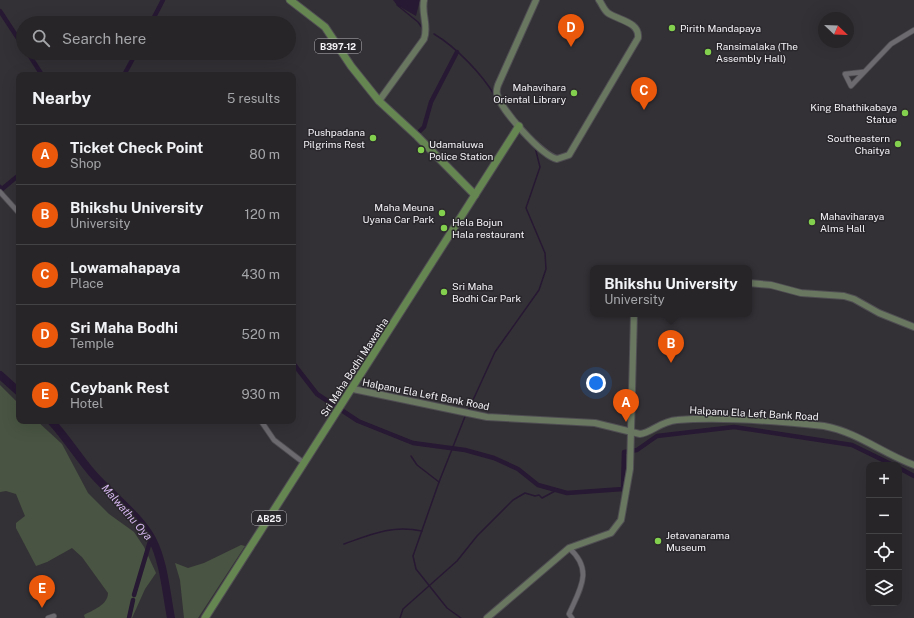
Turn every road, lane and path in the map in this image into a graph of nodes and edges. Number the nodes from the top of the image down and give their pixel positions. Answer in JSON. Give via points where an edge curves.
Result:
{"nodes":[{"id":1,"x":290,"y":0,"type":"edge"},
{"id":2,"x":424,"y":0,"type":"edge"},
{"id":3,"x":536,"y":0,"type":"edge"},
{"id":4,"x":599,"y":0,"type":"edge"},
{"id":5,"x":914,"y":30,"type":"edge"},
{"id":6,"x":863,"y":72,"type":"dead end"},
{"id":7,"x":379,"y":101,"type":"junction"},
{"id":8,"x":519,"y":126,"type":"junction"},
{"id":9,"x":0,"y":192,"type":"edge"},
{"id":10,"x":475,"y":195,"type":"junction"},
{"id":11,"x":16,"y":210,"type":"edge"},
{"id":12,"x":752,"y":284,"type":"edge"},
{"id":13,"x":634,"y":317,"type":"edge"},
{"id":14,"x":914,"y":327,"type":"edge"},
{"id":15,"x":352,"y":389,"type":"junction"},
{"id":16,"x":263,"y":424,"type":"edge"},
{"id":17,"x":631,"y":435,"type":"junction"},
{"id":18,"x":304,"y":463,"type":"junction"},
{"id":19,"x":914,"y":465,"type":"edge"},
{"id":20,"x":569,"y":548,"type":"junction"},
{"id":21,"x":54,"y":616,"type":"dead end"},
{"id":22,"x":205,"y":617,"type":"edge"},
{"id":23,"x":48,"y":618,"type":"edge"},
{"id":24,"x":487,"y":618,"type":"edge"},
{"id":25,"x":572,"y":618,"type":"edge"}],
"edges":[{"from":1,"to":7,"type":"main road","number":"B397-12","via":[[328,30],[350,66]]},
{"from":2,"to":7,"type":"main road","via":[[426,30],[420,45]]},
{"from":3,"to":8,"type":"main road","via":[[496,89],[500,102]]},
{"from":4,"to":8,"type":"main road","via":[[609,13],[635,27],[638,38],[573,149],[565,158],[552,158]]},
{"from":5,"to":6,"type":"street","via":[[891,44]]},
{"from":7,"to":10,"type":"main road","number":"B397-12"},
{"from":8,"to":10,"type":"main road","name":"Sri Maha Bodhi Mawatha","number":"AB25"},
{"from":9,"to":11,"type":"street"},
{"from":10,"to":15,"type":"main road","name":"Sri Maha Bodhi Mawatha","number":"AB25"},
{"from":12,"to":14,"type":"main road","via":[[801,293],[844,296]]},
{"from":13,"to":17,"type":"main road"},
{"from":15,"to":17,"type":"main road","name":"Halpanu Ela Left Bank Road","via":[[472,414],[510,419],[596,423],[613,426]]},
{"from":15,"to":18,"type":"main road","name":"Sri Maha Bodhi Mawatha","number":"AB25"},
{"from":16,"to":18,"type":"street","via":[[274,440]]},
{"from":17,"to":19,"type":"main road","name":"Halpanu Ela Left Bank Road","via":[[644,433],[667,421],[698,418],[824,426],[858,436]]},
{"from":17,"to":20,"type":"main road","via":[[626,498],[619,524],[611,533]]},
{"from":18,"to":22,"type":"main road","name":"Sri Maha Bodhi Mawatha","number":"AB25"},
{"from":20,"to":24,"type":"main road"},
{"from":20,"to":25,"type":"street","via":[[584,568],[583,582],[569,614]]},
{"from":21,"to":23,"type":"street"}]}
